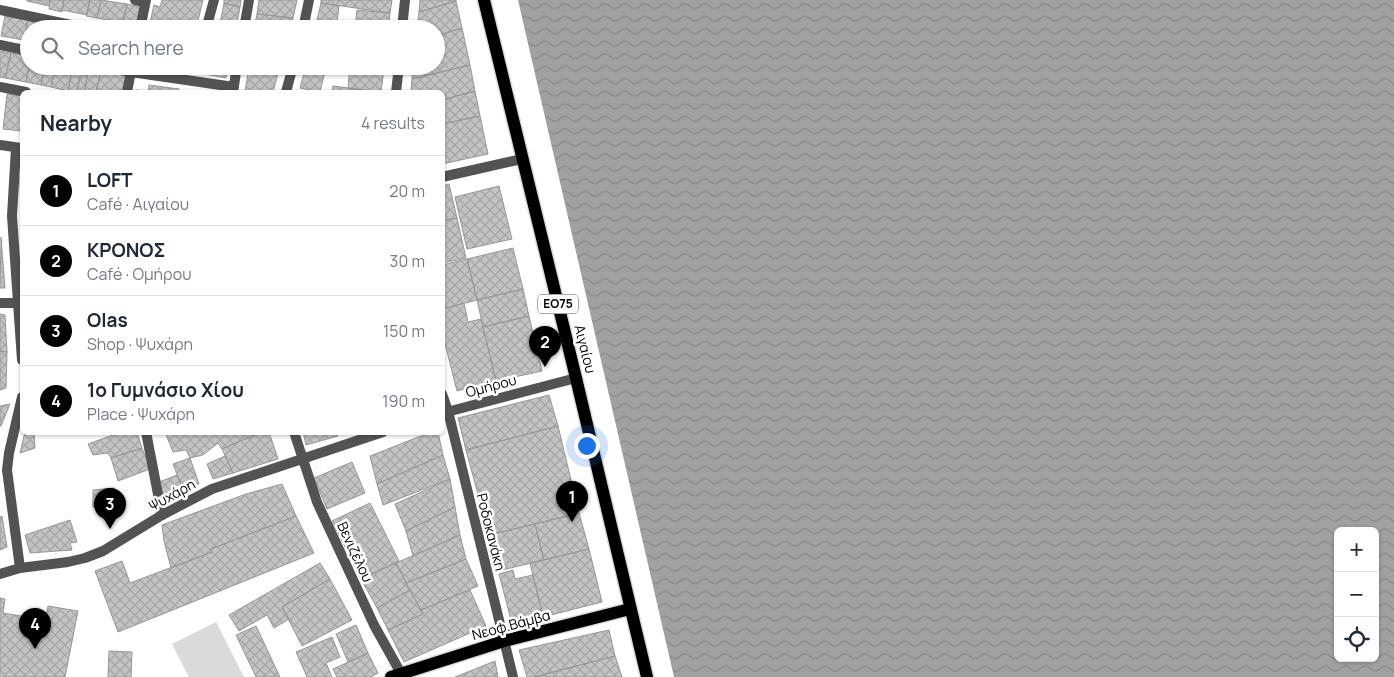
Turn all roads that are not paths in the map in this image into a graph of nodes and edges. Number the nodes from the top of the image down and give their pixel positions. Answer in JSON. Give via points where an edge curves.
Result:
{"nodes":[{"id":1,"x":214,"y":0,"type":"edge"},
{"id":2,"x":249,"y":0,"type":"edge"},
{"id":3,"x":309,"y":0,"type":"edge"},
{"id":4,"x":404,"y":0,"type":"edge"},
{"id":5,"x":484,"y":0,"type":"edge"},
{"id":6,"x":142,"y":1,"type":"edge"},
{"id":7,"x":0,"y":10,"type":"edge"},
{"id":8,"x":47,"y":20,"type":"edge"},
{"id":9,"x":141,"y":20,"type":"edge"},
{"id":10,"x":208,"y":20,"type":"edge"},
{"id":11,"x":246,"y":20,"type":"edge"},
{"id":12,"x":305,"y":20,"type":"edge"},
{"id":13,"x":403,"y":20,"type":"edge"},
{"id":14,"x":0,"y":45,"type":"edge"},
{"id":15,"x":20,"y":49,"type":"edge"},
{"id":16,"x":131,"y":75,"type":"edge"},
{"id":17,"x":161,"y":75,"type":"edge"},
{"id":18,"x":236,"y":75,"type":"edge"},
{"id":19,"x":291,"y":75,"type":"edge"},
{"id":20,"x":398,"y":75,"type":"edge"},
{"id":21,"x":0,"y":87,"type":"edge"},
{"id":22,"x":127,"y":90,"type":"edge"},
{"id":23,"x":234,"y":90,"type":"edge"},
{"id":24,"x":287,"y":90,"type":"edge"},
{"id":25,"x":396,"y":90,"type":"edge"},
{"id":26,"x":20,"y":91,"type":"edge"},
{"id":27,"x":0,"y":145,"type":"edge"},
{"id":28,"x":19,"y":148,"type":"edge"},
{"id":29,"x":522,"y":159,"type":"junction"},
{"id":30,"x":445,"y":176,"type":"edge"},
{"id":31,"x":0,"y":303,"type":"edge"},
{"id":32,"x":20,"y":303,"type":"edge"},
{"id":33,"x":576,"y":378,"type":"junction"},
{"id":34,"x":20,"y":406,"type":"edge"},
{"id":35,"x":445,"y":412,"type":"edge"},
{"id":36,"x":147,"y":435,"type":"edge"},
{"id":37,"x":295,"y":435,"type":"edge"},
{"id":38,"x":374,"y":435,"type":"edge"},
{"id":39,"x":303,"y":459,"type":"junction"},
{"id":40,"x":162,"y":515,"type":"junction"},
{"id":41,"x":20,"y":568,"type":"junction"},
{"id":42,"x":0,"y":574,"type":"edge"},
{"id":43,"x":630,"y":609,"type":"junction"},
{"id":44,"x":504,"y":641,"type":"junction"},
{"id":45,"x":398,"y":676,"type":"edge"},
{"id":46,"x":513,"y":677,"type":"edge"},
{"id":47,"x":647,"y":677,"type":"edge"}],
"edges":[{"from":1,"to":10,"type":"street"},
{"from":2,"to":11,"type":"street"},
{"from":3,"to":12,"type":"street"},
{"from":4,"to":13,"type":"street"},
{"from":5,"to":29,"type":"main road","name":"Αιγαίου","number":"ΕΟ75"},
{"from":6,"to":9,"type":"street"},
{"from":7,"to":8,"type":"street"},
{"from":14,"to":15,"type":"street"},
{"from":16,"to":22,"type":"street"},
{"from":17,"to":23,"type":"street"},
{"from":18,"to":23,"type":"street"},
{"from":19,"to":24,"type":"street"},
{"from":20,"to":25,"type":"street"},
{"from":21,"to":26,"type":"street"},
{"from":27,"to":28,"type":"street"},
{"from":28,"to":32,"type":"street","via":[[12,216]]},
{"from":29,"to":30,"type":"street"},
{"from":29,"to":33,"type":"main road","name":"Αιγαίου","number":"ΕΟ75"},
{"from":31,"to":32,"type":"street"},
{"from":33,"to":35,"type":"street","name":"Ομήρου"},
{"from":33,"to":43,"type":"main road","name":"Αιγαίου","number":"ΕΟ75"},
{"from":34,"to":41,"type":"street","via":[[7,470]]},
{"from":35,"to":44,"type":"street","name":"Ροδοκανάκη"},
{"from":36,"to":40,"type":"street"},
{"from":37,"to":39,"type":"street","name":"Βενιζέλου"},
{"from":38,"to":39,"type":"street"},
{"from":39,"to":40,"type":"street","name":"Ψυχάρη","via":[[212,489]]},
{"from":39,"to":45,"type":"street","name":"Βενιζέλου","via":[[317,502]]},
{"from":40,"to":41,"type":"street","name":"Ψυχάρη","via":[[114,545],[85,558]]},
{"from":41,"to":42,"type":"street","name":"Ψυχάρη"},
{"from":43,"to":44,"type":"main road","name":"Νεοφ.Βάμβα"},
{"from":43,"to":47,"type":"main road","name":"Αιγαίου","number":"ΕΟ75"},
{"from":44,"to":45,"type":"main road","name":"Νεοφ.Βάμβα"},
{"from":44,"to":46,"type":"street","name":"Ροδοκανάκη"}]}
